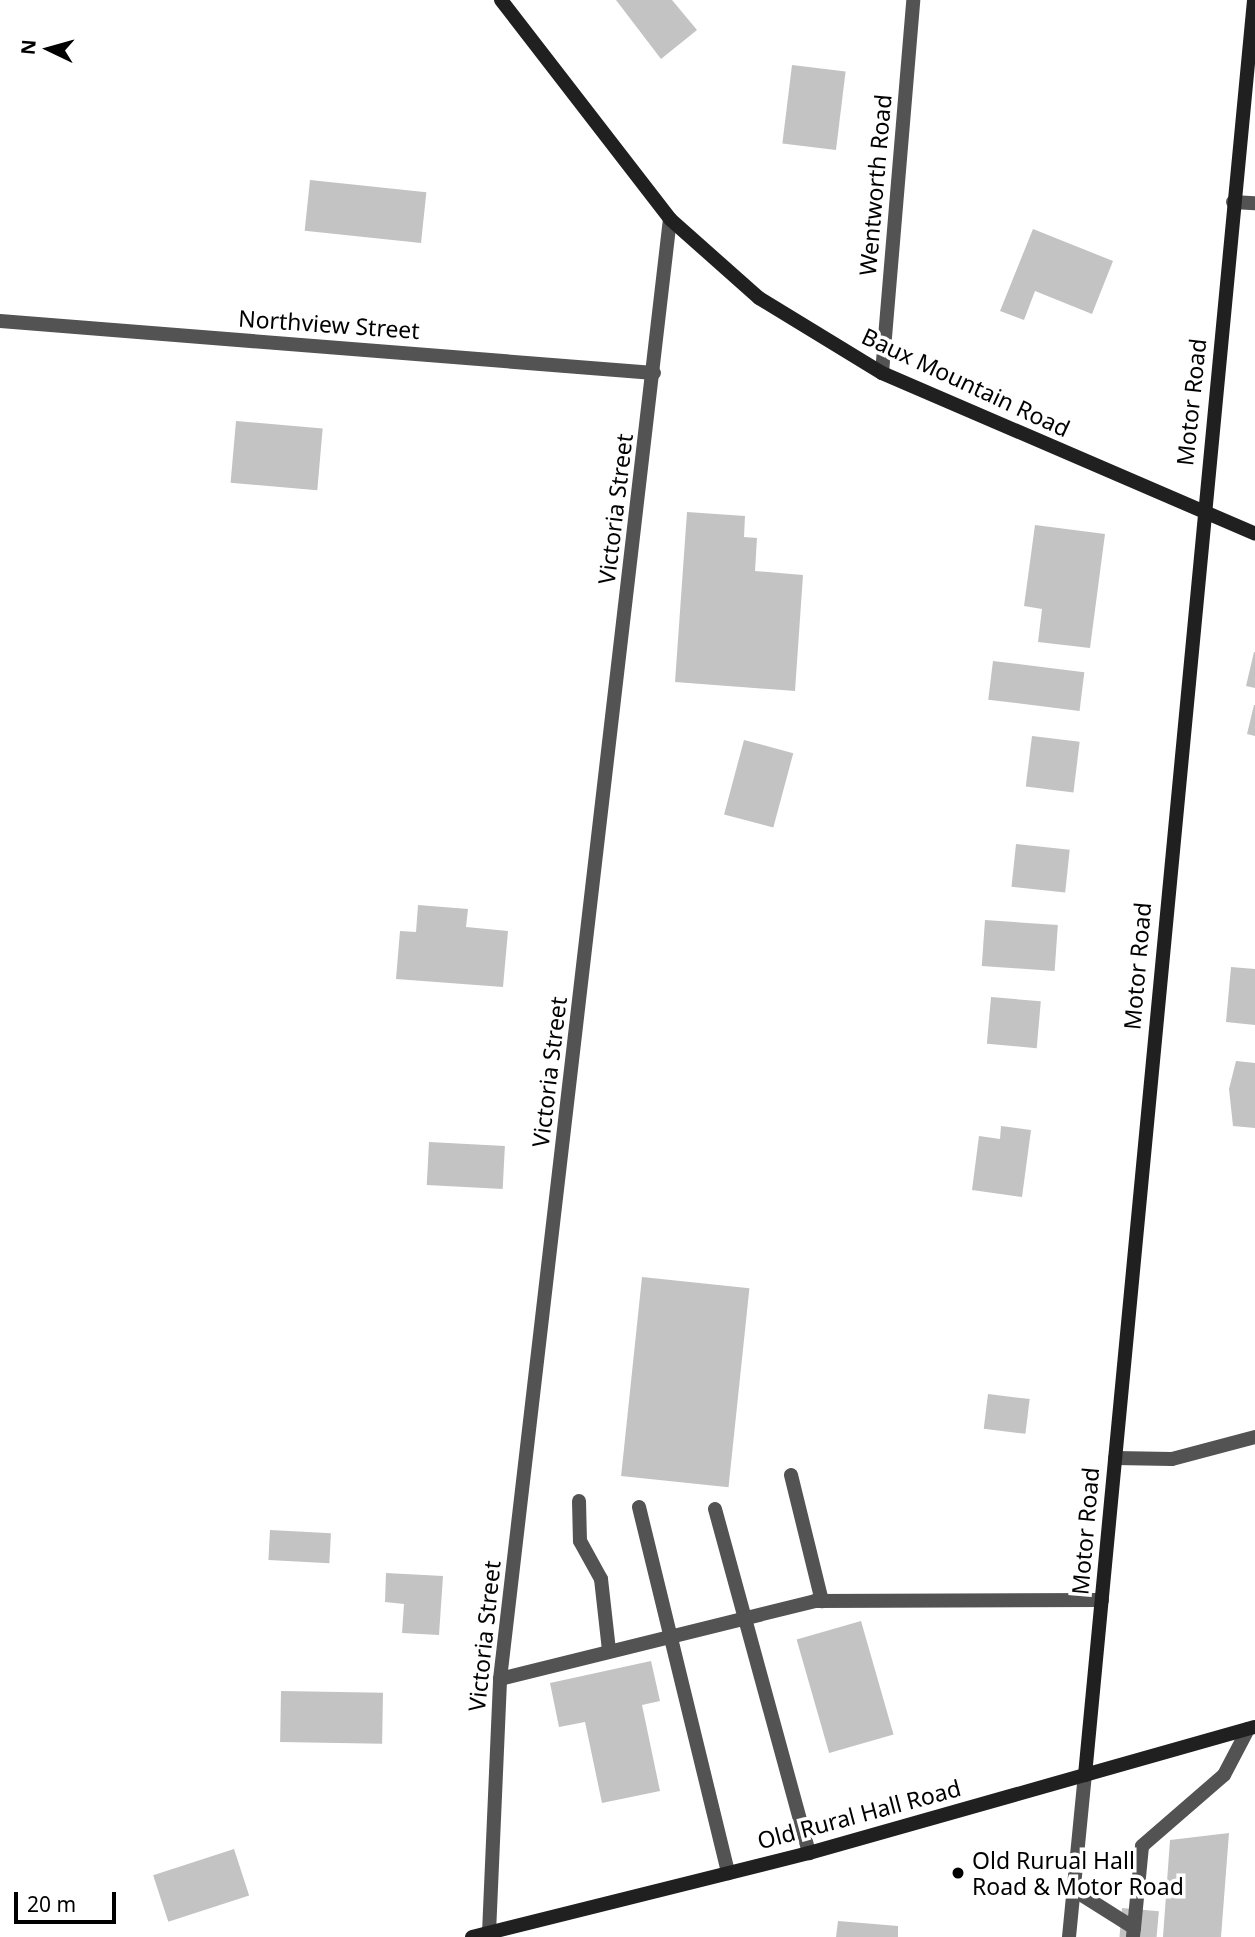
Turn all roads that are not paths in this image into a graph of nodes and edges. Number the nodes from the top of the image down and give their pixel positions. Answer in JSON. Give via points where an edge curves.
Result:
{"nodes":[{"id":1,"x":501,"y":0,"type":"edge"},
{"id":2,"x":913,"y":0,"type":"edge"},
{"id":3,"x":1254,"y":0,"type":"edge"},
{"id":4,"x":1233,"y":202,"type":"junction"},
{"id":5,"x":1255,"y":203,"type":"edge"},
{"id":6,"x":670,"y":219,"type":"junction"},
{"id":7,"x":0,"y":321,"type":"edge"},
{"id":8,"x":654,"y":373,"type":"junction"},
{"id":9,"x":882,"y":373,"type":"junction"},
{"id":10,"x":1202,"y":512,"type":"junction"},
{"id":11,"x":1255,"y":534,"type":"edge"},
{"id":12,"x":1255,"y":1437,"type":"edge"},
{"id":13,"x":1115,"y":1458,"type":"junction"},
{"id":14,"x":791,"y":1475,"type":"dead end"},
{"id":15,"x":579,"y":1501,"type":"dead end"},
{"id":16,"x":639,"y":1507,"type":"dead end"},
{"id":17,"x":715,"y":1509,"type":"dead end"},
{"id":18,"x":1102,"y":1600,"type":"junction"},
{"id":19,"x":822,"y":1601,"type":"junction"},
{"id":20,"x":743,"y":1615,"type":"junction"},
{"id":21,"x":667,"y":1635,"type":"junction"},
{"id":22,"x":609,"y":1650,"type":"junction"},
{"id":23,"x":500,"y":1679,"type":"junction"},
{"id":24,"x":1251,"y":1728,"type":"edge"},
{"id":25,"x":1085,"y":1775,"type":"junction"},
{"id":26,"x":808,"y":1853,"type":"junction"},
{"id":27,"x":728,"y":1873,"type":"junction"},
{"id":28,"x":1074,"y":1890,"type":"junction"},
{"id":29,"x":489,"y":1933,"type":"junction"},
{"id":30,"x":1134,"y":1933,"type":"edge"},
{"id":31,"x":472,"y":1937,"type":"edge"},
{"id":32,"x":1069,"y":1937,"type":"edge"}],
"edges":[{"from":1,"to":6,"type":"main road","name":"Baux Mountain Road"},
{"from":2,"to":9,"type":"street","name":"Wentworth Road"},
{"from":3,"to":4,"type":"main road","name":"Motor Road"},
{"from":4,"to":5,"type":"street"},
{"from":4,"to":10,"type":"main road","name":"Motor Road"},
{"from":6,"to":8,"type":"street","name":"Victoria Street"},
{"from":6,"to":9,"type":"main road","name":"Baux Mountain Road","via":[[759,298]]},
{"from":7,"to":8,"type":"street","name":"Northview Street"},
{"from":8,"to":23,"type":"street","name":"Victoria Street"},
{"from":9,"to":10,"type":"main road","name":"Baux Mountain Road"},
{"from":10,"to":11,"type":"main road","name":"Baux Mountain Road"},
{"from":10,"to":13,"type":"main road","name":"Motor Road"},
{"from":12,"to":13,"type":"street","via":[[1172,1459]]},
{"from":13,"to":18,"type":"main road","name":"Motor Road"},
{"from":14,"to":19,"type":"street"},
{"from":15,"to":22,"type":"street","via":[[580,1541],[601,1579]]},
{"from":16,"to":21,"type":"street"},
{"from":17,"to":20,"type":"street"},
{"from":18,"to":19,"type":"street"},
{"from":18,"to":25,"type":"main road","name":"Motor Road"},
{"from":19,"to":20,"type":"street"},
{"from":20,"to":21,"type":"street"},
{"from":20,"to":26,"type":"street"},
{"from":21,"to":22,"type":"street"},
{"from":21,"to":27,"type":"street"},
{"from":22,"to":23,"type":"street"},
{"from":23,"to":29,"type":"street","name":"Victoria Street"},
{"from":24,"to":25,"type":"main road","name":"Old Rural Hall Road"},
{"from":24,"to":30,"type":"street","via":[[1224,1775],[1142,1846]]},
{"from":25,"to":26,"type":"main road","name":"Old Rural Hall Road"},
{"from":25,"to":28,"type":"street","name":"Motor Road"},
{"from":26,"to":27,"type":"main road","name":"Old Rural Hall Road"},
{"from":27,"to":29,"type":"main road","name":"Old Rural Hall Road"},
{"from":28,"to":30,"type":"street"},
{"from":28,"to":32,"type":"street","name":"Motor Road"},
{"from":29,"to":31,"type":"main road","name":"Old Rural Hall Road"}]}
